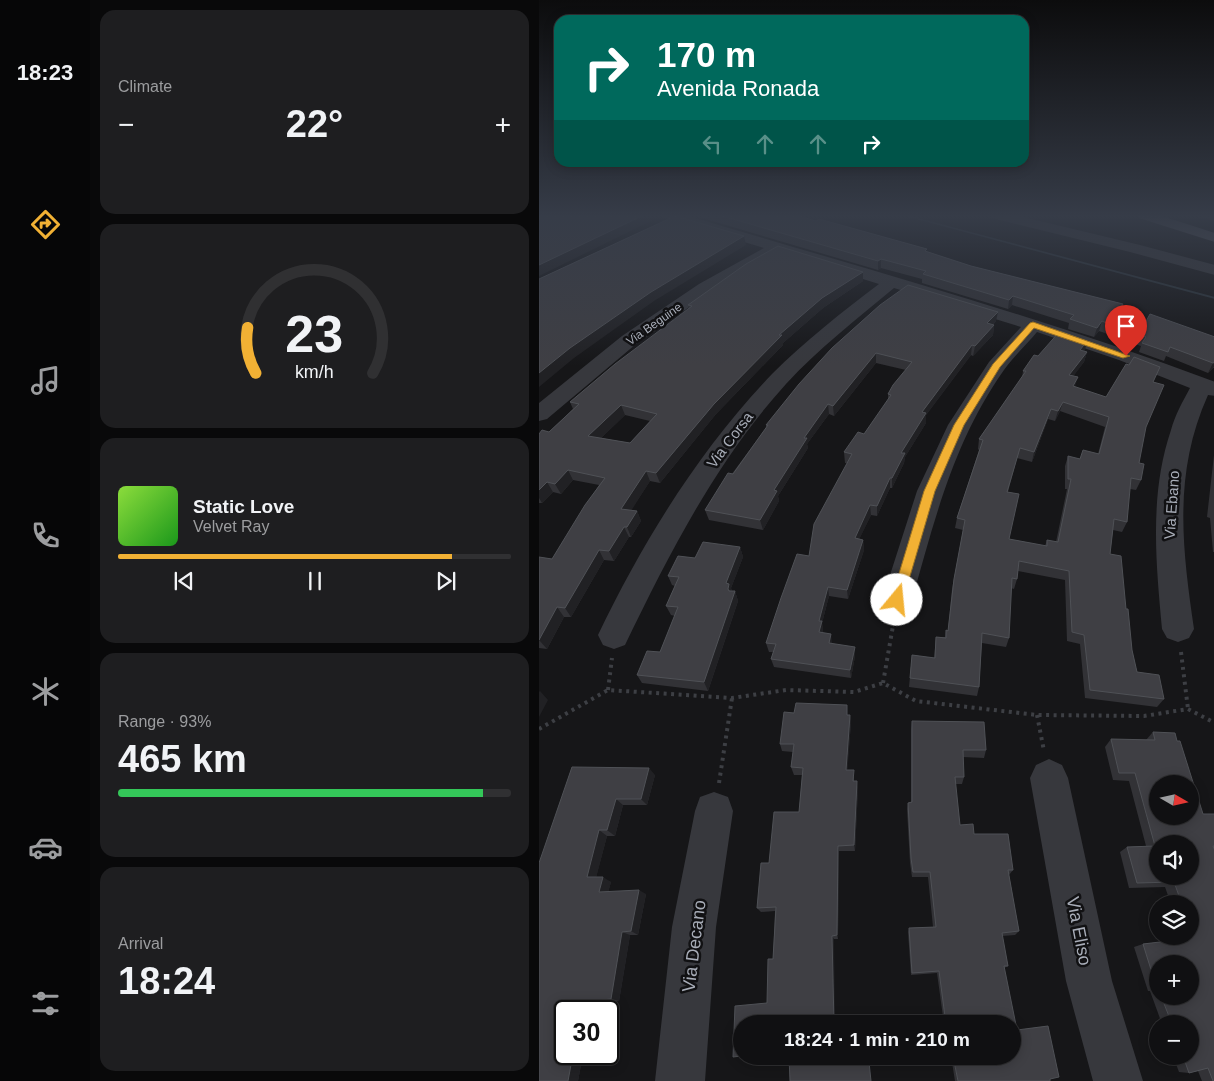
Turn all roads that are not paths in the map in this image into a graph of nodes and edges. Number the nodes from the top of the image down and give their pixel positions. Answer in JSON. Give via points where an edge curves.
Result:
{"nodes":[{"id":1,"x":745,"y":265,"type":"edge"},
{"id":2,"x":838,"y":265,"type":"edge"},
{"id":3,"x":1198,"y":265,"type":"edge"},
{"id":4,"x":1214,"y":270,"type":"edge"},
{"id":5,"x":892,"y":282,"type":"junction"},
{"id":6,"x":1033,"y":325,"type":"junction"},
{"id":7,"x":1208,"y":387,"type":"edge"},
{"id":8,"x":539,"y":414,"type":"edge"},
{"id":9,"x":897,"y":600,"type":"road end"},
{"id":10,"x":1177,"y":629,"type":"road end"},
{"id":11,"x":614,"y":635,"type":"road end"},
{"id":12,"x":1049,"y":778,"type":"road end"},
{"id":13,"x":714,"y":811,"type":"road end"},
{"id":14,"x":680,"y":1081,"type":"edge"},
{"id":15,"x":1118,"y":1081,"type":"edge"}],
"edges":[{"from":1,"to":8,"type":"street","name":"Via Beguine","via":[[705,288],[629,340]]},
{"from":2,"to":5,"type":"street"},
{"from":3,"to":4,"type":"street"},
{"from":5,"to":6,"type":"street"},
{"from":5,"to":11,"type":"street","name":"Via Corsa","via":[[828,332],[765,394],[683,506],[636,587]]},
{"from":6,"to":7,"type":"street"},
{"from":6,"to":9,"type":"street","via":[[996,366],[959,425],[930,491]]},
{"from":7,"to":10,"type":"street","name":"Via Ebano","via":[[1182,430],[1171,482],[1168,554]]},
{"from":12,"to":15,"type":"street","name":"Via Eliso","via":[[1089,981]]},
{"from":13,"to":14,"type":"street","name":"Via Decano","via":[[694,927]]}]}
